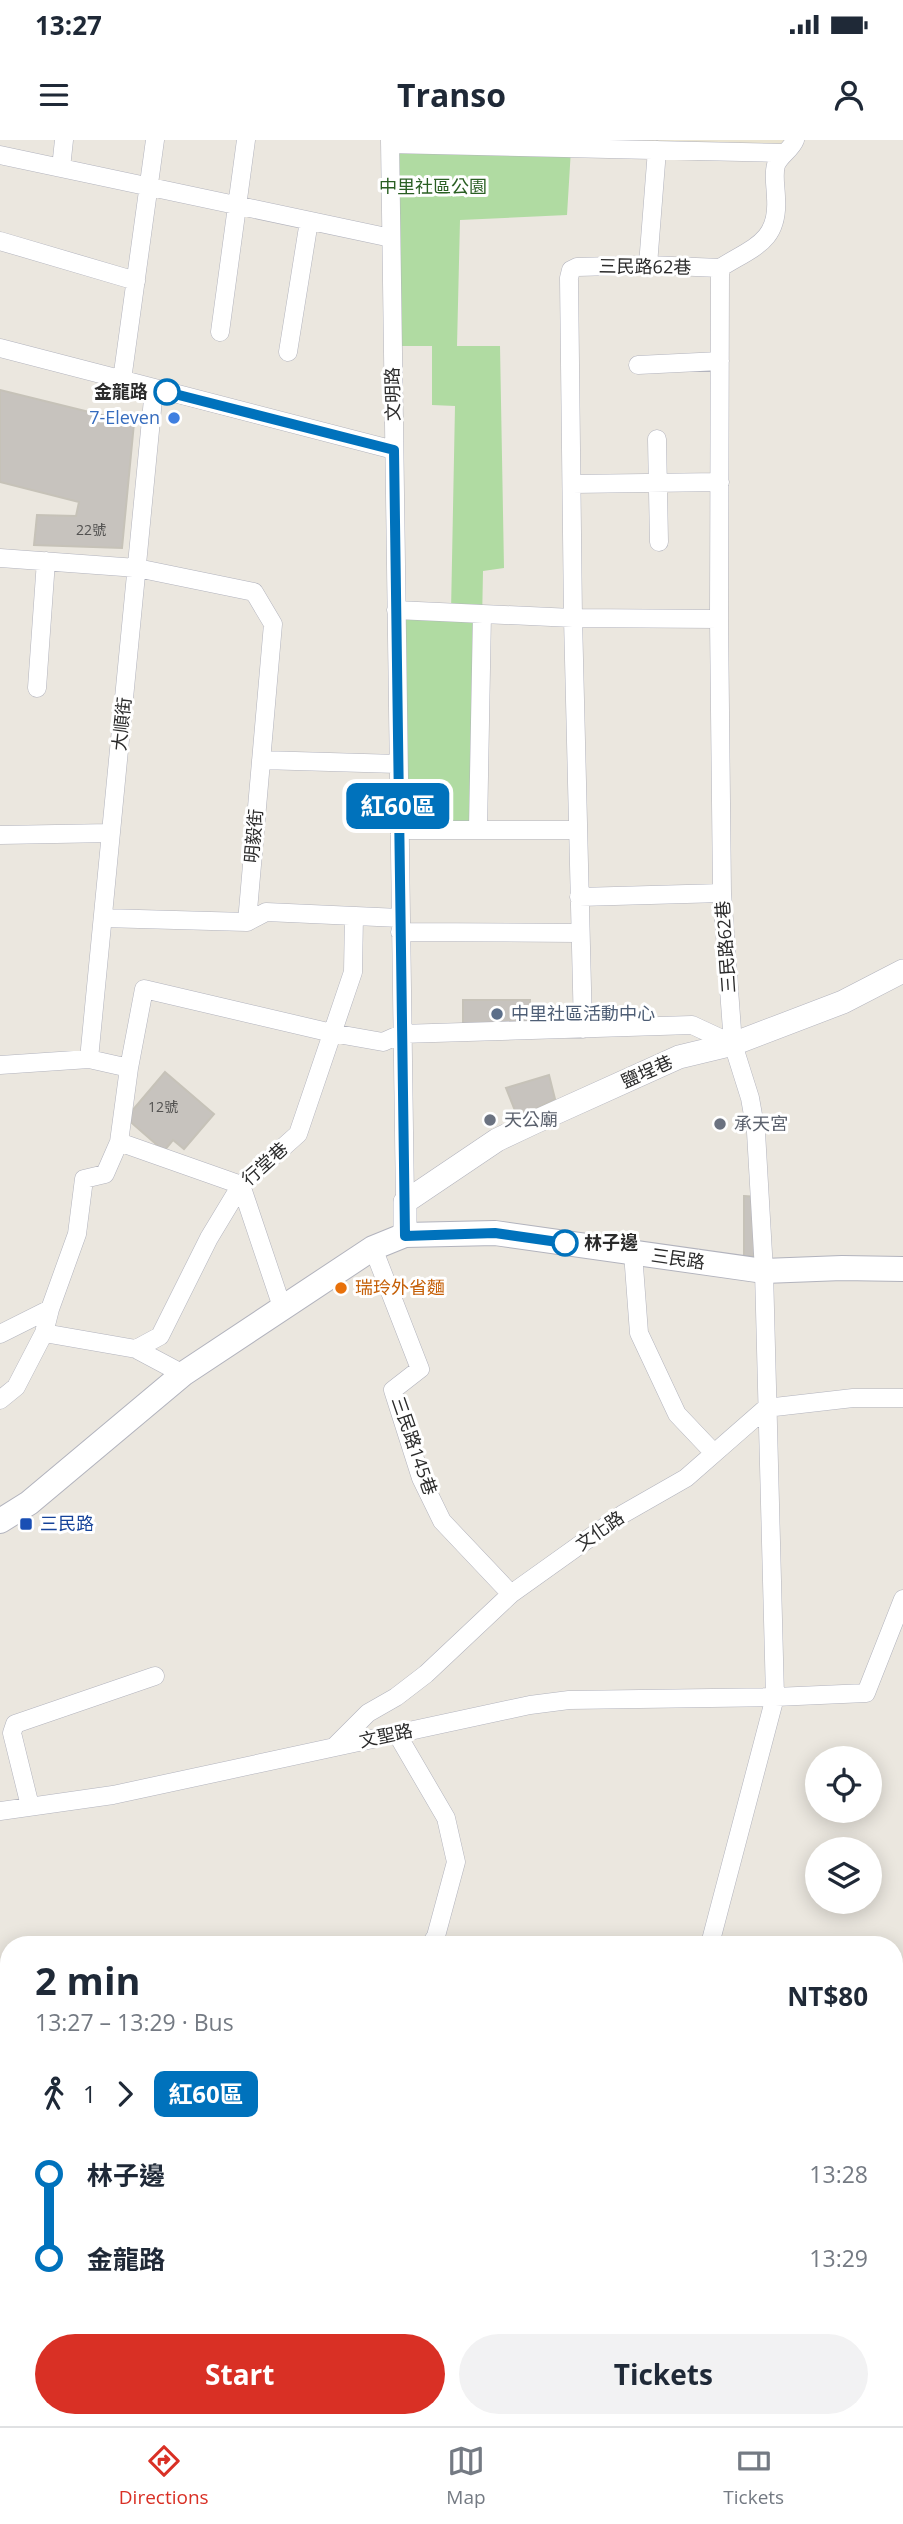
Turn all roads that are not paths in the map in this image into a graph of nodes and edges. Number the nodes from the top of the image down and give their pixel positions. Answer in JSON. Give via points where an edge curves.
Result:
{"nodes":[{"id":1,"x":64,"y":140,"type":"edge"},
{"id":2,"x":155,"y":140,"type":"edge"},
{"id":3,"x":246,"y":140,"type":"edge"},
{"id":4,"x":390,"y":142,"type":"edge"},
{"id":5,"x":790,"y":147,"type":"edge"},
{"id":6,"x":657,"y":150,"type":"junction"},
{"id":7,"x":0,"y":155,"type":"edge"},
{"id":8,"x":61,"y":168,"type":"junction"},
{"id":9,"x":149,"y":187,"type":"junction"},
{"id":10,"x":236,"y":205,"type":"junction"},
{"id":11,"x":309,"y":221,"type":"junction"},
{"id":12,"x":391,"y":238,"type":"junction"},
{"id":13,"x":0,"y":241,"type":"edge"},
{"id":14,"x":648,"y":265,"type":"junction"},
{"id":15,"x":720,"y":268,"type":"junction"},
{"id":16,"x":136,"y":281,"type":"junction"},
{"id":17,"x":220,"y":332,"type":"dead end"},
{"id":18,"x":0,"y":348,"type":"edge"},
{"id":19,"x":288,"y":352,"type":"dead end"},
{"id":20,"x":720,"y":361,"type":"junction"},
{"id":21,"x":638,"y":365,"type":"dead end"},
{"id":22,"x":122,"y":380,"type":"junction"},
{"id":23,"x":154,"y":388,"type":"junction"},
{"id":24,"x":657,"y":439,"type":"dead end"},
{"id":25,"x":394,"y":450,"type":"junction"},
{"id":26,"x":720,"y":482,"type":"junction"},
{"id":27,"x":572,"y":484,"type":"junction"},
{"id":28,"x":659,"y":484,"type":"junction"},
{"id":29,"x":659,"y":542,"type":"dead end"},
{"id":30,"x":0,"y":558,"type":"edge"},
{"id":31,"x":46,"y":561,"type":"junction"},
{"id":32,"x":137,"y":568,"type":"junction"},
{"id":33,"x":396,"y":610,"type":"junction"},
{"id":34,"x":482,"y":614,"type":"junction"},
{"id":35,"x":573,"y":618,"type":"junction"},
{"id":36,"x":719,"y":619,"type":"junction"},
{"id":37,"x":37,"y":688,"type":"dead end"},
{"id":38,"x":261,"y":760,"type":"junction"},
{"id":39,"x":398,"y":764,"type":"junction"},
{"id":40,"x":398,"y":830,"type":"junction"},
{"id":41,"x":478,"y":830,"type":"junction"},
{"id":42,"x":578,"y":830,"type":"junction"},
{"id":43,"x":111,"y":833,"type":"junction"},
{"id":44,"x":0,"y":835,"type":"edge"},
{"id":45,"x":722,"y":893,"type":"junction"},
{"id":46,"x":579,"y":897,"type":"junction"},
{"id":47,"x":354,"y":916,"type":"junction"},
{"id":48,"x":103,"y":918,"type":"junction"},
{"id":49,"x":247,"y":922,"type":"junction"},
{"id":50,"x":400,"y":925,"type":"junction"},
{"id":51,"x":579,"y":933,"type":"junction"},
{"id":52,"x":903,"y":971,"type":"edge"},
{"id":53,"x":583,"y":1029,"type":"junction"},
{"id":54,"x":332,"y":1033,"type":"junction"},
{"id":55,"x":401,"y":1034,"type":"junction"},
{"id":56,"x":733,"y":1044,"type":"junction"},
{"id":57,"x":89,"y":1059,"type":"junction"},
{"id":58,"x":0,"y":1065,"type":"edge"},
{"id":59,"x":129,"y":1068,"type":"junction"},
{"id":60,"x":120,"y":1142,"type":"junction"},
{"id":61,"x":241,"y":1185,"type":"junction"},
{"id":62,"x":405,"y":1202,"type":"junction"},
{"id":63,"x":405,"y":1236,"type":"junction"},
{"id":64,"x":373,"y":1248,"type":"junction"},
{"id":65,"x":633,"y":1253,"type":"junction"},
{"id":66,"x":903,"y":1269,"type":"edge"},
{"id":67,"x":764,"y":1271,"type":"junction"},
{"id":68,"x":282,"y":1307,"type":"junction"},
{"id":69,"x":50,"y":1308,"type":"junction"},
{"id":70,"x":0,"y":1334,"type":"edge"},
{"id":71,"x":44,"y":1334,"type":"junction"},
{"id":72,"x":136,"y":1349,"type":"junction"},
{"id":73,"x":183,"y":1374,"type":"junction"},
{"id":74,"x":903,"y":1398,"type":"edge"},
{"id":75,"x":0,"y":1400,"type":"edge"},
{"id":76,"x":766,"y":1408,"type":"junction"},
{"id":77,"x":713,"y":1452,"type":"junction"},
{"id":78,"x":0,"y":1521,"type":"edge"},
{"id":79,"x":512,"y":1594,"type":"junction"},
{"id":80,"x":903,"y":1599,"type":"edge"},
{"id":81,"x":155,"y":1676,"type":"dead end"},
{"id":82,"x":775,"y":1697,"type":"junction"},
{"id":83,"x":397,"y":1734,"type":"junction"},
{"id":84,"x":334,"y":1747,"type":"junction"},
{"id":85,"x":30,"y":1806,"type":"junction"},
{"id":86,"x":0,"y":1811,"type":"edge"},
{"id":87,"x":436,"y":1936,"type":"edge"},
{"id":88,"x":712,"y":1936,"type":"edge"}],
"edges":[{"from":1,"to":8,"type":"street"},
{"from":2,"to":9,"type":"street"},
{"from":3,"to":10,"type":"street"},
{"from":4,"to":6,"type":"street"},
{"from":4,"to":12,"type":"street","name":"文明路"},
{"from":5,"to":6,"type":"street"},
{"from":5,"to":15,"type":"street","via":[[776,165],[774,229]]},
{"from":6,"to":14,"type":"street"},
{"from":7,"to":8,"type":"street"},
{"from":8,"to":9,"type":"street"},
{"from":9,"to":10,"type":"street"},
{"from":9,"to":16,"type":"street"},
{"from":10,"to":11,"type":"street"},
{"from":10,"to":17,"type":"street"},
{"from":11,"to":12,"type":"street"},
{"from":11,"to":19,"type":"street"},
{"from":12,"to":25,"type":"street","name":"文明路"},
{"from":13,"to":16,"type":"street"},
{"from":14,"to":15,"type":"street","name":"三民路62巷"},
{"from":14,"to":27,"type":"street","name":"三民路62巷","via":[[571,270]]},
{"from":15,"to":20,"type":"street","name":"三民路62巷"},
{"from":16,"to":22,"type":"street"},
{"from":18,"to":22,"type":"street"},
{"from":20,"to":21,"type":"street"},
{"from":20,"to":26,"type":"street","name":"三民路62巷"},
{"from":22,"to":23,"type":"street"},
{"from":23,"to":25,"type":"street"},
{"from":23,"to":32,"type":"street","name":"大順街"},
{"from":24,"to":28,"type":"street"},
{"from":25,"to":33,"type":"street","name":"文明路"},
{"from":26,"to":28,"type":"street"},
{"from":26,"to":36,"type":"street","name":"三民路62巷"},
{"from":27,"to":28,"type":"street"},
{"from":27,"to":35,"type":"street","name":"三民路62巷"},
{"from":28,"to":29,"type":"street"},
{"from":30,"to":31,"type":"street"},
{"from":31,"to":32,"type":"street"},
{"from":31,"to":37,"type":"street"},
{"from":32,"to":38,"type":"street","name":"明毅街","via":[[254,592],[273,624]]},
{"from":32,"to":43,"type":"street","name":"大順街"},
{"from":33,"to":34,"type":"street"},
{"from":33,"to":39,"type":"street","name":"文明路"},
{"from":34,"to":35,"type":"street"},
{"from":34,"to":41,"type":"street"},
{"from":35,"to":36,"type":"street"},
{"from":35,"to":42,"type":"street","name":"三民路62巷"},
{"from":36,"to":45,"type":"street","name":"三民路62巷"},
{"from":38,"to":39,"type":"street"},
{"from":38,"to":49,"type":"street","name":"明毅街"},
{"from":39,"to":40,"type":"street","name":"文明路"},
{"from":40,"to":41,"type":"street"},
{"from":40,"to":50,"type":"street","name":"文明路"},
{"from":41,"to":42,"type":"street"},
{"from":42,"to":46,"type":"street","name":"三民路62巷"},
{"from":43,"to":44,"type":"street"},
{"from":43,"to":48,"type":"street","name":"大順街"},
{"from":45,"to":46,"type":"street"},
{"from":45,"to":56,"type":"street","name":"三民路62巷"},
{"from":46,"to":51,"type":"street","name":"三民路62巷"},
{"from":47,"to":49,"type":"street","via":[[266,912]]},
{"from":47,"to":50,"type":"street"},
{"from":47,"to":54,"type":"street","name":"行堂巷","via":[[353,972]]},
{"from":48,"to":49,"type":"street"},
{"from":48,"to":57,"type":"street","name":"大順街"},
{"from":50,"to":51,"type":"street"},
{"from":50,"to":55,"type":"street","name":"文明路"},
{"from":51,"to":53,"type":"street","name":"三民路62巷"},
{"from":52,"to":56,"type":"street","name":"鹽埕巷","via":[[844,1002]]},
{"from":53,"to":55,"type":"street"},
{"from":53,"to":56,"type":"street","via":[[692,1025]]},
{"from":54,"to":55,"type":"street","via":[[383,1042]]},
{"from":54,"to":59,"type":"street","via":[[144,989]]},
{"from":54,"to":61,"type":"street","name":"行堂巷","via":[[298,1134]]},
{"from":55,"to":62,"type":"street","name":"文明路"},
{"from":56,"to":62,"type":"street","name":"鹽埕巷","via":[[679,1057],[497,1140]]},
{"from":56,"to":67,"type":"street","name":"三民路62巷","via":[[756,1132]]},
{"from":57,"to":58,"type":"street"},
{"from":57,"to":59,"type":"street"},
{"from":59,"to":60,"type":"street"},
{"from":60,"to":61,"type":"street"},
{"from":60,"to":69,"type":"street","via":[[105,1174],[84,1179],[78,1234]]},
{"from":61,"to":68,"type":"street"},
{"from":61,"to":72,"type":"street","name":"行堂巷","via":[[160,1336]]},
{"from":62,"to":63,"type":"street","name":"文明路"},
{"from":63,"to":64,"type":"main road","name":"三民路"},
{"from":63,"to":65,"type":"main road","name":"三民路","via":[[495,1233]]},
{"from":64,"to":68,"type":"main road","name":"三民路"},
{"from":64,"to":79,"type":"street","name":"三民路145巷","via":[[420,1369],[393,1390],[421,1478],[442,1521]]},
{"from":65,"to":67,"type":"main road","name":"三民路"},
{"from":65,"to":77,"type":"street","via":[[639,1334],[677,1413]]},
{"from":66,"to":67,"type":"main road","name":"三民路"},
{"from":67,"to":76,"type":"street"},
{"from":68,"to":73,"type":"main road","name":"三民路"},
{"from":69,"to":70,"type":"street"},
{"from":69,"to":71,"type":"street"},
{"from":71,"to":72,"type":"street"},
{"from":71,"to":75,"type":"street","via":[[16,1387]]},
{"from":72,"to":73,"type":"street"},
{"from":73,"to":78,"type":"main road","name":"三民路","via":[[29,1503]]},
{"from":74,"to":76,"type":"street","via":[[853,1398]]},
{"from":76,"to":77,"type":"street","name":"文化路"},
{"from":76,"to":82,"type":"street"},
{"from":77,"to":79,"type":"street","name":"文化路","via":[[686,1478],[623,1514]]},
{"from":79,"to":84,"type":"street","name":"文化路","via":[[426,1674],[368,1713]]},
{"from":80,"to":82,"type":"street","name":"文聖路","via":[[866,1692]]},
{"from":81,"to":85,"type":"street","via":[[15,1724],[12,1728]]},
{"from":82,"to":83,"type":"street","name":"文聖路","via":[[569,1700]]},
{"from":82,"to":88,"type":"street"},
{"from":83,"to":84,"type":"street","name":"文聖路"},
{"from":83,"to":87,"type":"street","via":[[446,1818],[456,1862]]},
{"from":84,"to":85,"type":"street","name":"文聖路","via":[[113,1795]]},
{"from":85,"to":86,"type":"street","name":"文聖路"}]}
